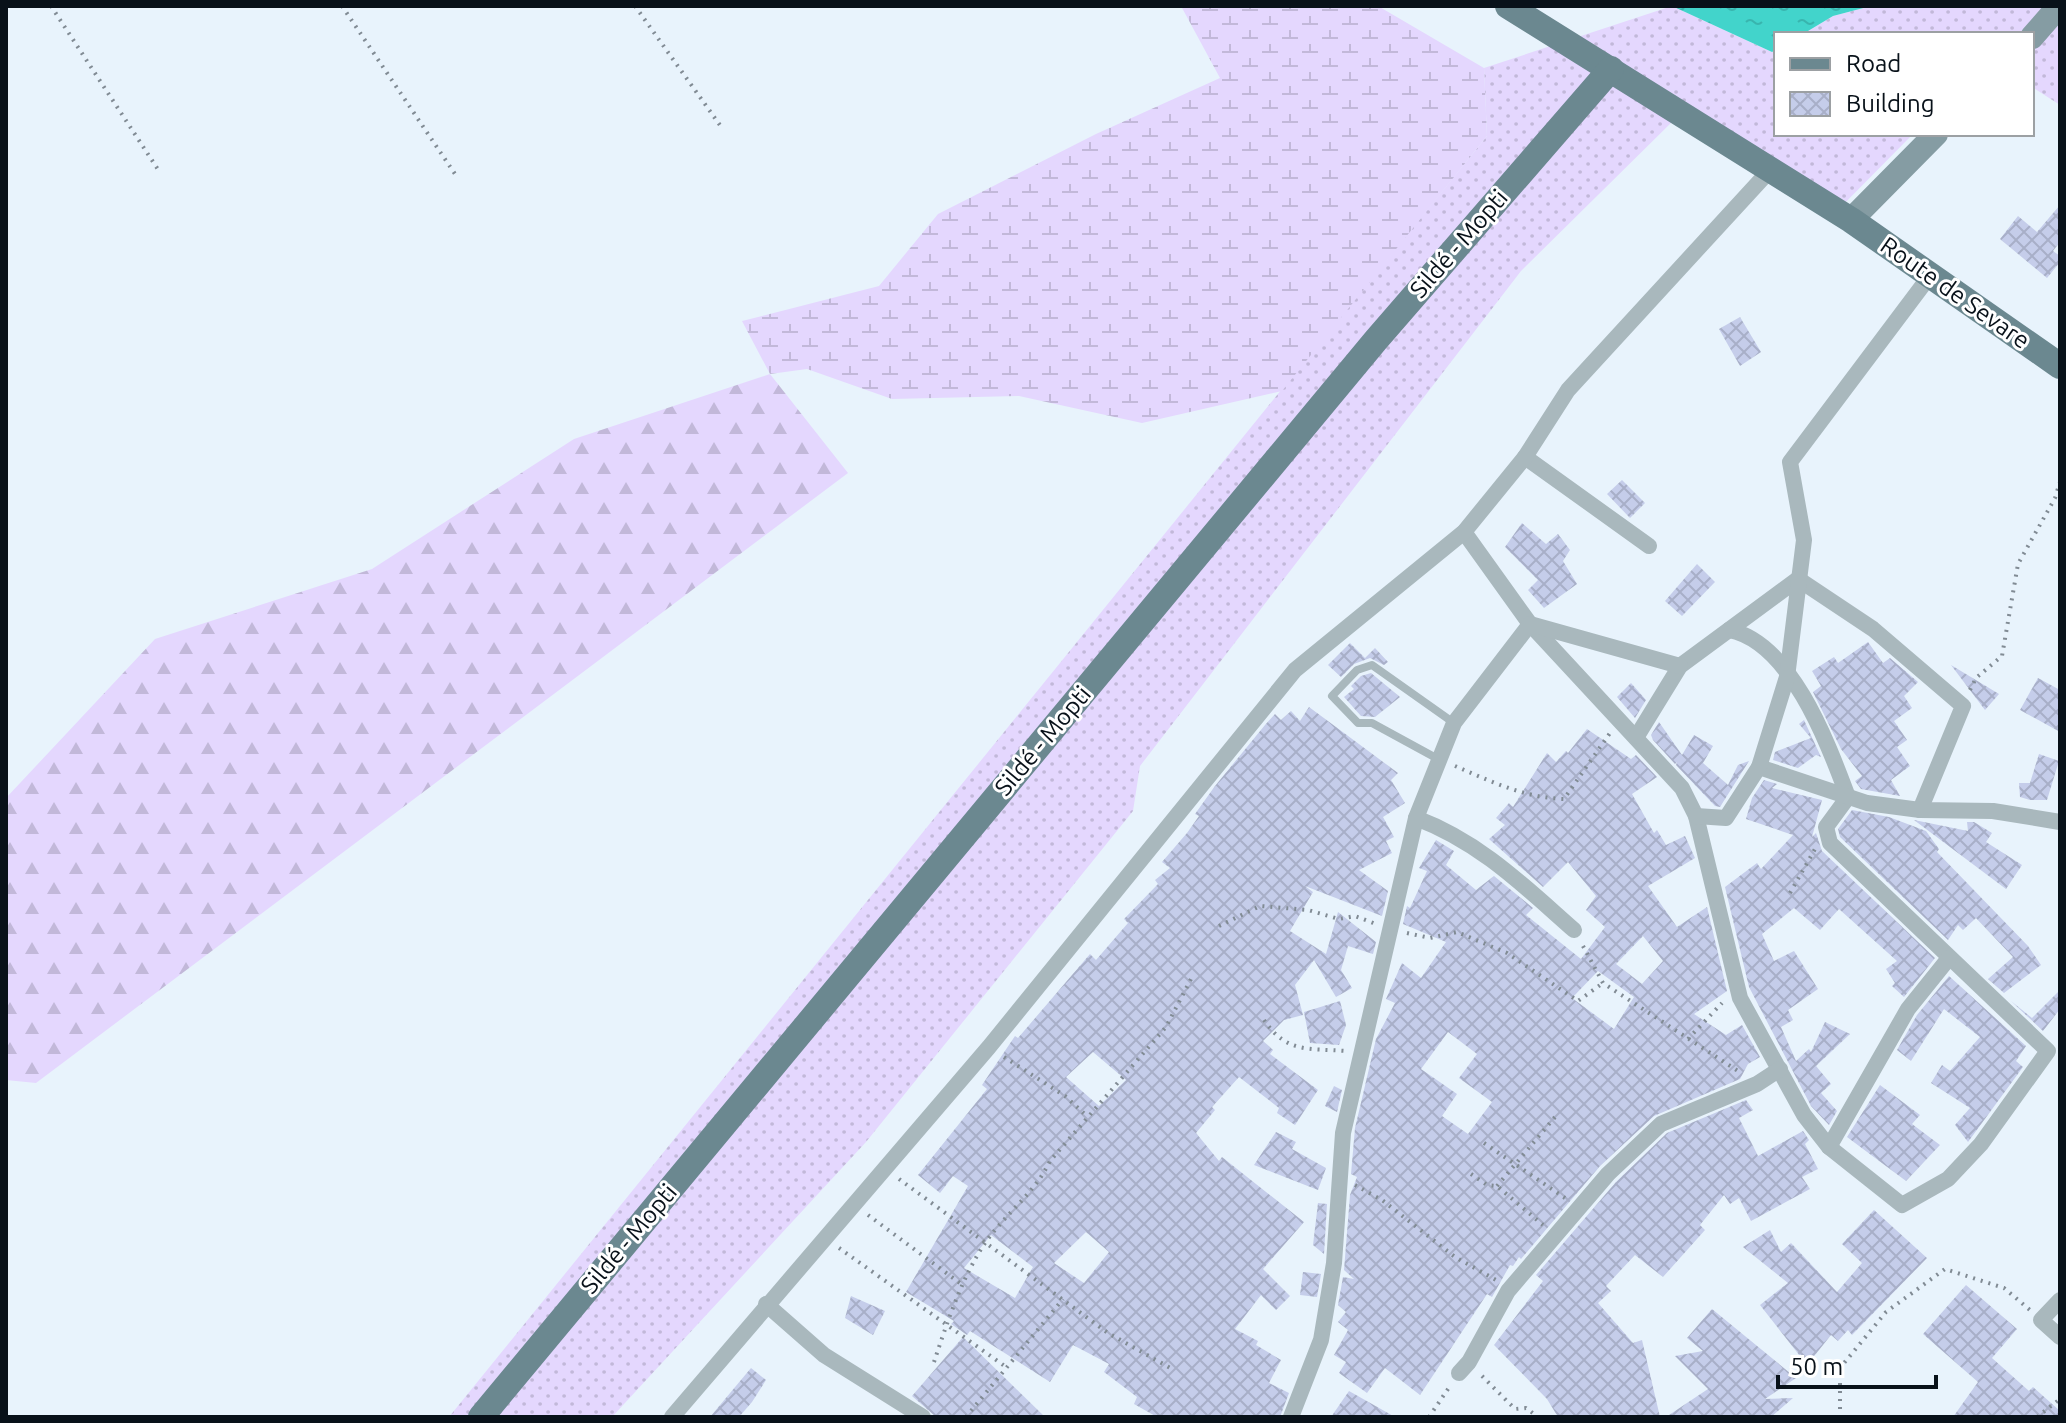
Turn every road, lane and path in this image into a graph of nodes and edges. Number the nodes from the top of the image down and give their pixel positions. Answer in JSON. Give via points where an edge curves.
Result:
{"nodes":[{"id":1,"x":51,"y":6,"type":"edge"},
{"id":2,"x":342,"y":6,"type":"edge"},
{"id":3,"x":635,"y":6,"type":"edge"},
{"id":4,"x":1508,"y":6,"type":"edge"},
{"id":5,"x":2059,"y":6,"type":"edge"},
{"id":6,"x":2034,"y":35,"type":"edge"},
{"id":7,"x":1611,"y":69,"type":"junction"},
{"id":8,"x":722,"y":128,"type":"dead end"},
{"id":9,"x":1934,"y":136,"type":"edge"},
{"id":10,"x":1771,"y":169,"type":"junction"},
{"id":11,"x":159,"y":171,"type":"dead end"},
{"id":12,"x":457,"y":177,"type":"dead end"},
{"id":13,"x":1851,"y":220,"type":"junction"},
{"id":14,"x":1929,"y":277,"type":"junction"},
{"id":15,"x":2060,"y":366,"type":"edge"},
{"id":16,"x":1525,"y":457,"type":"junction"},
{"id":17,"x":2060,"y":482,"type":"edge"},
{"id":18,"x":1464,"y":532,"type":"junction"},
{"id":19,"x":1649,"y":546,"type":"dead end"},
{"id":20,"x":1798,"y":579,"type":"junction"},
{"id":21,"x":1530,"y":624,"type":"junction"},
{"id":22,"x":1729,"y":630,"type":"junction"},
{"id":23,"x":1680,"y":666,"type":"junction"},
{"id":24,"x":1787,"y":677,"type":"junction"},
{"id":25,"x":1963,"y":706,"type":"junction"},
{"id":26,"x":1622,"y":719,"type":"junction"},
{"id":27,"x":1454,"y":723,"type":"junction"},
{"id":28,"x":1637,"y":736,"type":"junction"},
{"id":29,"x":1438,"y":759,"type":"junction"},
{"id":30,"x":1759,"y":767,"type":"junction"},
{"id":31,"x":1848,"y":797,"type":"junction"},
{"id":32,"x":1920,"y":810,"type":"junction"},
{"id":33,"x":1696,"y":816,"type":"junction"},
{"id":34,"x":1416,"y":818,"type":"junction"},
{"id":35,"x":2060,"y":822,"type":"edge"},
{"id":36,"x":1830,"y":843,"type":"junction"},
{"id":37,"x":1790,"y":893,"type":"dead end"},
{"id":38,"x":1219,"y":926,"type":"dead end"},
{"id":39,"x":1389,"y":929,"type":"junction"},
{"id":40,"x":1574,"y":930,"type":"joint"},
{"id":41,"x":1949,"y":958,"type":"junction"},
{"id":42,"x":1191,"y":979,"type":"dead end"},
{"id":43,"x":1603,"y":983,"type":"junction"},
{"id":44,"x":1738,"y":989,"type":"junction"},
{"id":45,"x":1264,"y":1020,"type":"dead end"},
{"id":46,"x":1688,"y":1039,"type":"junction"},
{"id":47,"x":989,"y":1047,"type":"junction"},
{"id":48,"x":1360,"y":1052,"type":"junction"},
{"id":49,"x":1780,"y":1069,"type":"junction"},
{"id":50,"x":1757,"y":1084,"type":"junction"},
{"id":51,"x":1088,"y":1117,"type":"junction"},
{"id":52,"x":1555,"y":1117,"type":"dead end"},
{"id":53,"x":1484,"y":1143,"type":"dead end"},
{"id":54,"x":1829,"y":1147,"type":"junction"},
{"id":55,"x":1517,"y":1163,"type":"junction"},
{"id":56,"x":884,"y":1168,"type":"junction"},
{"id":57,"x":1471,"y":1174,"type":"dead end"},
{"id":58,"x":1337,"y":1180,"type":"junction"},
{"id":59,"x":1497,"y":1186,"type":"junction"},
{"id":60,"x":854,"y":1204,"type":"junction"},
{"id":61,"x":1579,"y":1209,"type":"junction"},
{"id":62,"x":1557,"y":1234,"type":"junction"},
{"id":63,"x":824,"y":1237,"type":"junction"},
{"id":64,"x":985,"y":1243,"type":"junction"},
{"id":65,"x":964,"y":1286,"type":"junction"},
{"id":66,"x":1508,"y":1291,"type":"junction"},
{"id":67,"x":1063,"y":1299,"type":"junction"},
{"id":68,"x":2060,"y":1300,"type":"edge"},
{"id":69,"x":766,"y":1304,"type":"junction"},
{"id":70,"x":2041,"y":1320,"type":"junction"},
{"id":71,"x":946,"y":1325,"type":"junction"},
{"id":72,"x":2060,"y":1337,"type":"edge"},
{"id":73,"x":934,"y":1362,"type":"dead end"},
{"id":74,"x":1006,"y":1367,"type":"junction"},
{"id":75,"x":1464,"y":1368,"type":"junction"},
{"id":76,"x":1172,"y":1369,"type":"dead end"},
{"id":77,"x":2060,"y":1399,"type":"edge"},
{"id":78,"x":481,"y":1417,"type":"edge"},
{"id":79,"x":672,"y":1417,"type":"edge"},
{"id":80,"x":923,"y":1417,"type":"edge"},
{"id":81,"x":966,"y":1417,"type":"edge"},
{"id":82,"x":1291,"y":1417,"type":"edge"},
{"id":83,"x":1429,"y":1417,"type":"edge"},
{"id":84,"x":1538,"y":1417,"type":"edge"},
{"id":85,"x":1840,"y":1417,"type":"edge"},
{"id":86,"x":2037,"y":1417,"type":"edge"}],
"edges":[{"from":1,"to":11,"type":"path"},
{"from":2,"to":12,"type":"path"},
{"from":3,"to":8,"type":"path"},
{"from":4,"to":7,"type":"main road","name":"Route de Sevare"},
{"from":5,"to":6,"type":"main road"},
{"from":7,"to":10,"type":"main road","name":"Route de Sevare"},
{"from":7,"to":78,"type":"main road","name":"Sildé - Mopti","via":[[1376,340]]},
{"from":9,"to":13,"type":"main road"},
{"from":10,"to":13,"type":"main road","name":"Route de Sevare"},
{"from":10,"to":16,"type":"street","via":[[1568,390]]},
{"from":13,"to":14,"type":"main road","name":"Route de Sevare"},
{"from":14,"to":15,"type":"main road","name":"Route de Sevare"},
{"from":14,"to":20,"type":"street","via":[[1790,462],[1804,540]]},
{"from":16,"to":18,"type":"street"},
{"from":16,"to":19,"type":"street"},
{"from":17,"to":25,"type":"path","via":[[2018,564],[2002,656],[1976,678]]},
{"from":18,"to":21,"type":"street"},
{"from":18,"to":47,"type":"street","via":[[1295,670]]},
{"from":20,"to":22,"type":"street"},
{"from":20,"to":24,"type":"street"},
{"from":20,"to":25,"type":"street","via":[[1873,629]]},
{"from":21,"to":23,"type":"street"},
{"from":21,"to":26,"type":"street"},
{"from":21,"to":27,"type":"street"},
{"from":22,"to":23,"type":"street"},
{"from":22,"to":24,"type":"street","via":[[1749,634]]},
{"from":23,"to":28,"type":"street"},
{"from":24,"to":30,"type":"street"},
{"from":24,"to":31,"type":"street","via":[[1819,721]]},
{"from":25,"to":32,"type":"street"},
{"from":26,"to":28,"type":"street"},
{"from":26,"to":29,"type":"path","via":[[1564,799],[1504,787]]},
{"from":27,"to":29,"type":"street"},
{"from":27,"to":29,"type":"lane","via":[[1372,665],[1357,670],[1332,696],[1358,723],[1372,723]]},
{"from":28,"to":33,"type":"street","via":[[1682,788]]},
{"from":29,"to":34,"type":"street"},
{"from":30,"to":31,"type":"street"},
{"from":30,"to":33,"type":"street","via":[[1726,818]]},
{"from":31,"to":32,"type":"street"},
{"from":31,"to":36,"type":"street","via":[[1826,827]]},
{"from":32,"to":35,"type":"street","via":[[1993,811]]},
{"from":33,"to":44,"type":"street"},
{"from":34,"to":39,"type":"street"},
{"from":34,"to":40,"type":"street","via":[[1489,855]]},
{"from":36,"to":37,"type":"path","via":[[1818,844]]},
{"from":36,"to":41,"type":"street"},
{"from":38,"to":39,"type":"path","via":[[1260,906],[1339,919],[1355,916]]},
{"from":39,"to":43,"type":"path","via":[[1430,938],[1457,932],[1507,953],[1578,1001]]},
{"from":39,"to":48,"type":"street"},
{"from":40,"to":43,"type":"path"},
{"from":41,"to":54,"type":"street","via":[[1908,1009]]},
{"from":41,"to":54,"type":"street","via":[[2048,1051],[1981,1144],[1948,1179],[1902,1205]]},
{"from":42,"to":51,"type":"path","via":[[1166,1027]]},
{"from":43,"to":46,"type":"path"},
{"from":44,"to":46,"type":"path"},
{"from":44,"to":49,"type":"street"},
{"from":45,"to":48,"type":"path","via":[[1277,1039],[1296,1048]]},
{"from":46,"to":50,"type":"path"},
{"from":47,"to":51,"type":"path"},
{"from":47,"to":56,"type":"street"},
{"from":48,"to":58,"type":"street"},
{"from":49,"to":50,"type":"street"},
{"from":49,"to":54,"type":"street","via":[[1804,1115]]},
{"from":50,"to":61,"type":"street","via":[[1661,1124]]},
{"from":51,"to":64,"type":"path"},
{"from":52,"to":55,"type":"path"},
{"from":53,"to":55,"type":"path"},
{"from":55,"to":59,"type":"path"},
{"from":55,"to":61,"type":"path"},
{"from":56,"to":60,"type":"street"},
{"from":56,"to":64,"type":"path"},
{"from":57,"to":59,"type":"path"},
{"from":58,"to":66,"type":"path","via":[[1363,1187]]},
{"from":58,"to":82,"type":"street","via":[[1334,1263],[1321,1340]]},
{"from":59,"to":62,"type":"path"},
{"from":60,"to":63,"type":"street"},
{"from":60,"to":65,"type":"path"},
{"from":61,"to":62,"type":"street"},
{"from":62,"to":66,"type":"street"},
{"from":63,"to":69,"type":"street"},
{"from":63,"to":71,"type":"path"},
{"from":64,"to":65,"type":"path"},
{"from":64,"to":67,"type":"path"},
{"from":65,"to":71,"type":"path"},
{"from":66,"to":75,"type":"street"},
{"from":67,"to":74,"type":"path"},
{"from":67,"to":76,"type":"path","via":[[1131,1348]]},
{"from":68,"to":70,"type":"street"},
{"from":69,"to":79,"type":"street"},
{"from":69,"to":80,"type":"street","via":[[824,1355]]},
{"from":70,"to":72,"type":"street"},
{"from":70,"to":85,"type":"path","via":[[2004,1288],[1945,1269],[1886,1312],[1840,1368]]},
{"from":71,"to":73,"type":"path"},
{"from":71,"to":74,"type":"path"},
{"from":74,"to":81,"type":"path"},
{"from":75,"to":83,"type":"path"},
{"from":75,"to":84,"type":"path","via":[[1515,1409],[1526,1408]]},
{"from":77,"to":86,"type":"path"}]}
